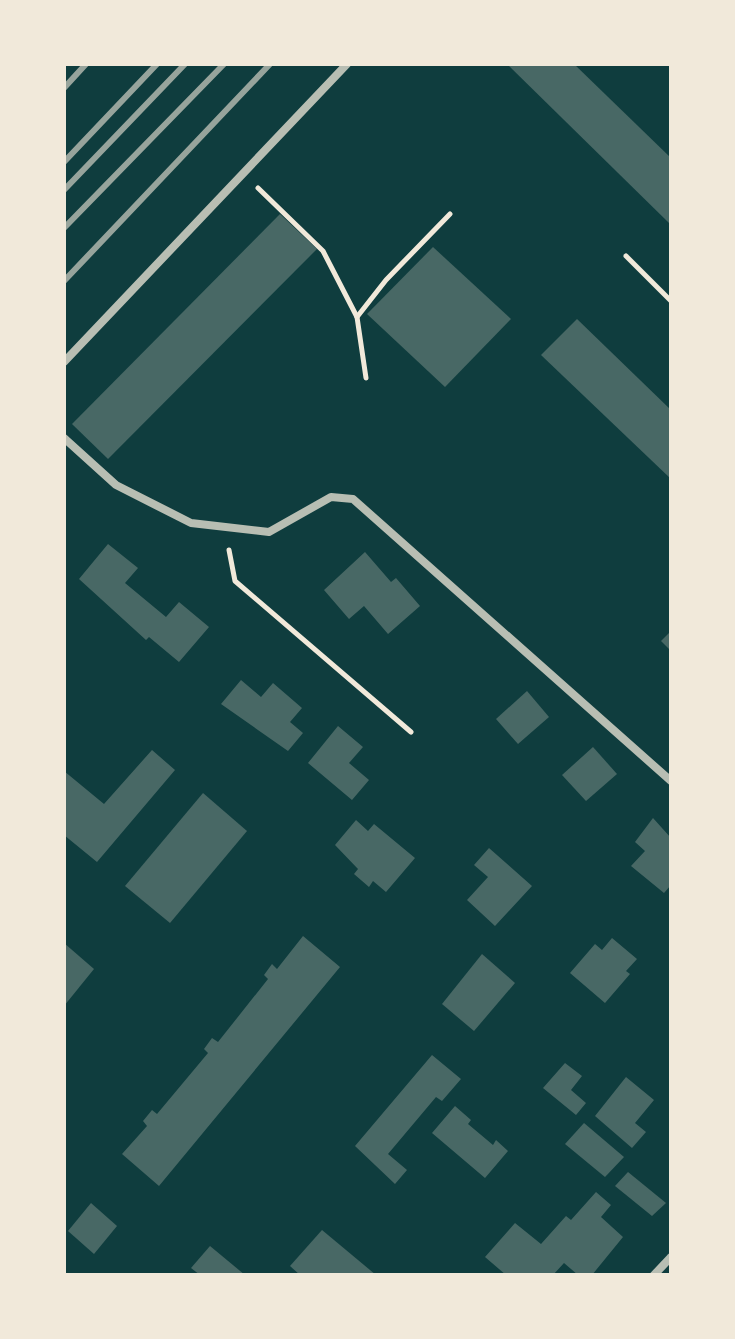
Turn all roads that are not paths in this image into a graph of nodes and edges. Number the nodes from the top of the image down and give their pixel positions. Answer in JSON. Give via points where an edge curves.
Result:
{"nodes":[{"id":1,"x":347,"y":64,"type":"edge"},
{"id":2,"x":64,"y":362,"type":"edge"},
{"id":3,"x":64,"y":438,"type":"edge"},
{"id":4,"x":671,"y":781,"type":"edge"},
{"id":5,"x":671,"y":1257,"type":"edge"},
{"id":6,"x":654,"y":1275,"type":"edge"}],
"edges":[{"from":1,"to":2,"type":"street"},
{"from":3,"to":4,"type":"street","via":[[116,485],[191,523],[269,532],[331,497],[353,499]]},
{"from":5,"to":6,"type":"street"}]}
